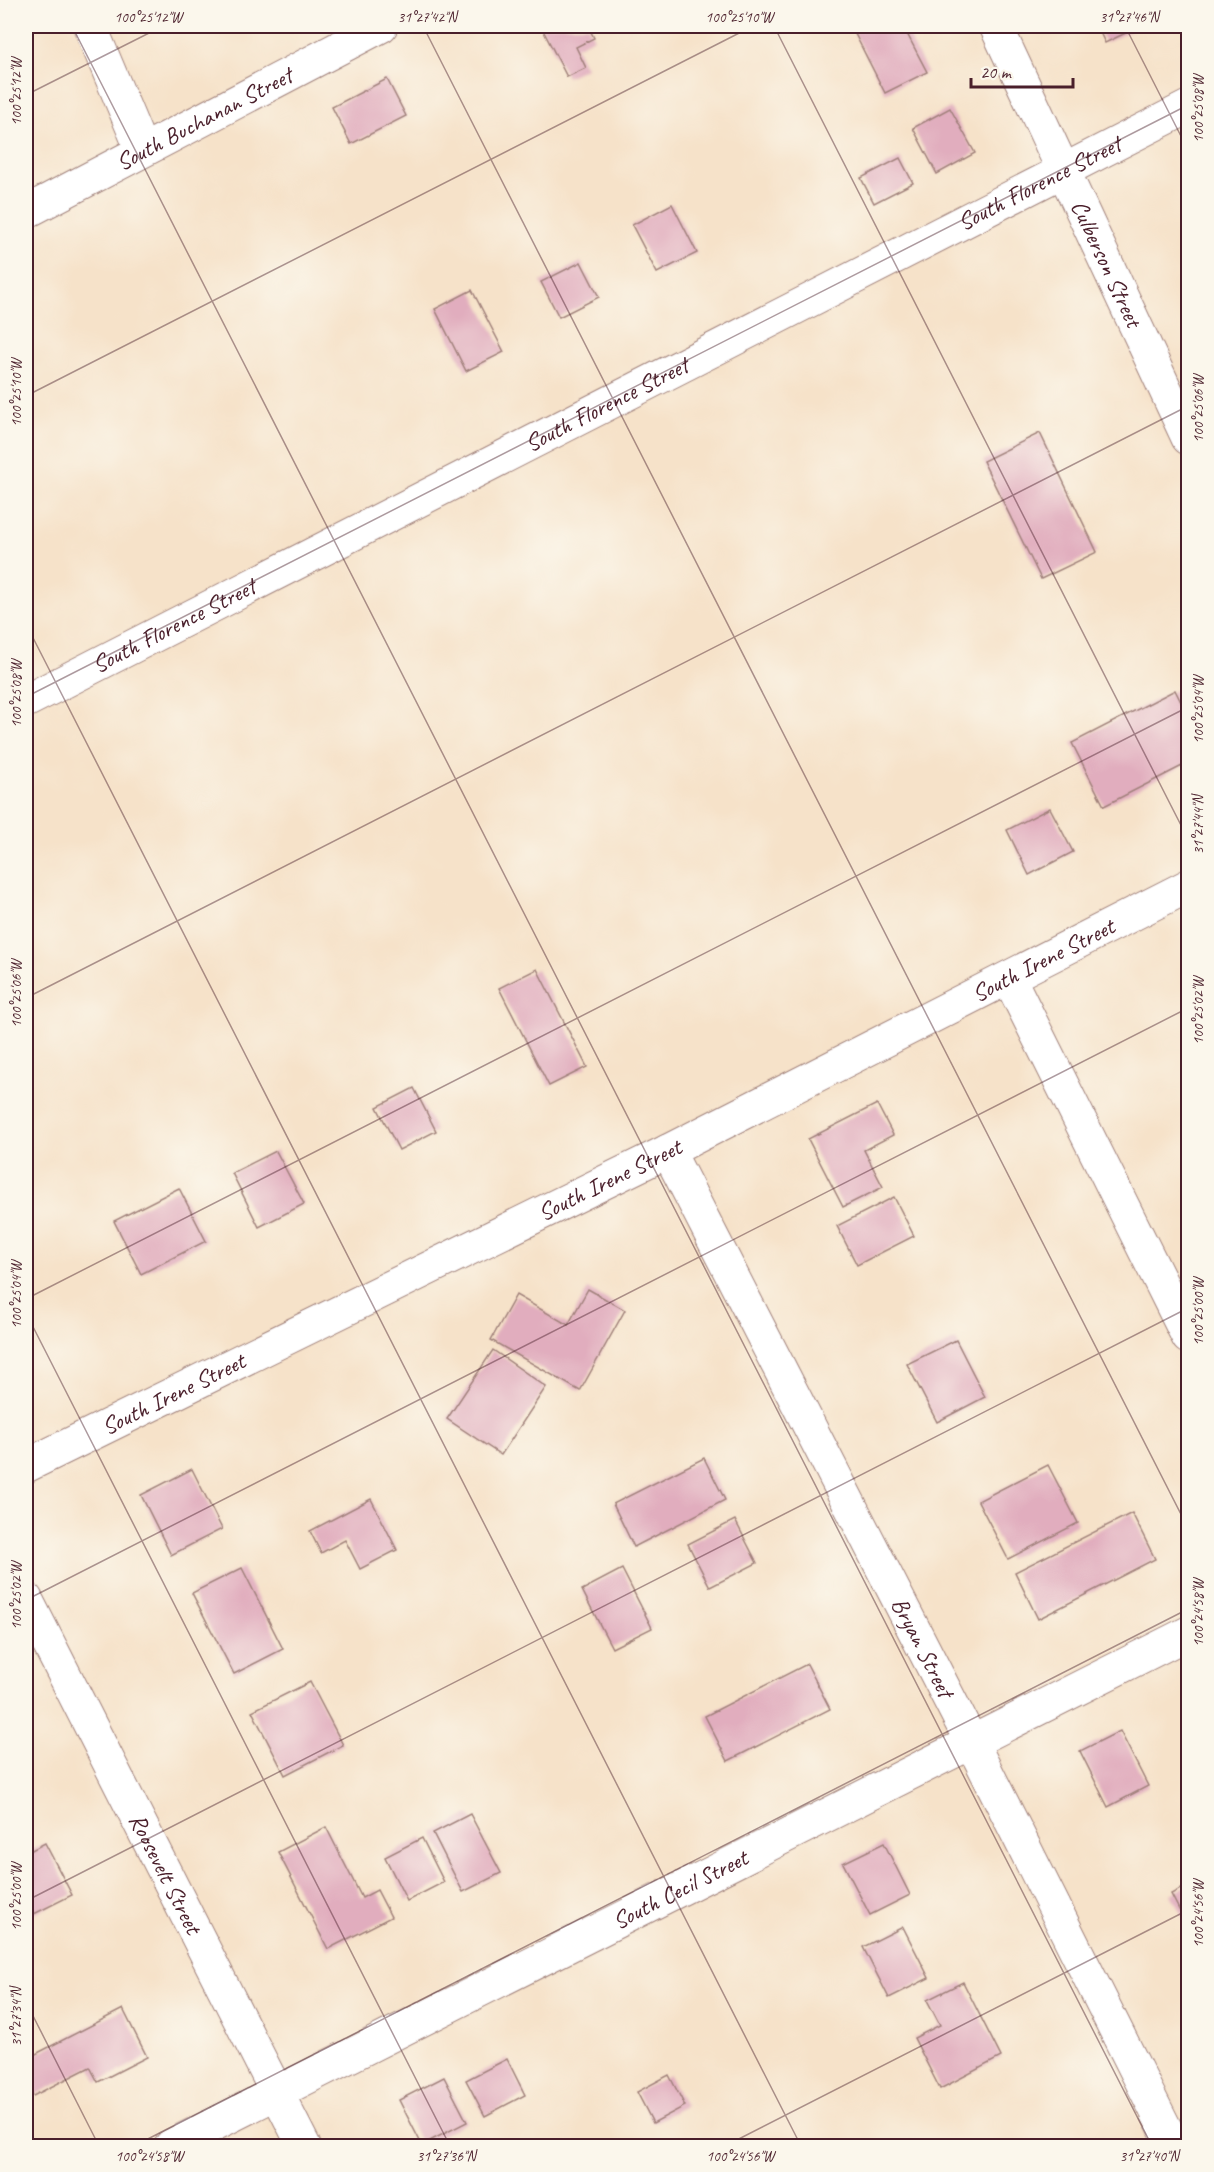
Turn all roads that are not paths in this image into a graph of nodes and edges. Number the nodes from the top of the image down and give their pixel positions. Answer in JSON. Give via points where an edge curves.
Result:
{"nodes":[{"id":1,"x":90,"y":26,"type":"edge"},
{"id":2,"x":381,"y":26,"type":"edge"},
{"id":3,"x":996,"y":26,"type":"edge"},
{"id":4,"x":1188,"y":107,"type":"edge"},
{"id":5,"x":142,"y":150,"type":"junction"},
{"id":6,"x":1064,"y":170,"type":"junction"},
{"id":7,"x":26,"y":212,"type":"edge"},
{"id":8,"x":1188,"y":438,"type":"edge"},
{"id":9,"x":26,"y":701,"type":"edge"},
{"id":10,"x":1188,"y":886,"type":"edge"},
{"id":11,"x":1009,"y":978,"type":"junction"},
{"id":12,"x":668,"y":1151,"type":"junction"},
{"id":13,"x":1188,"y":1338,"type":"edge"},
{"id":14,"x":26,"y":1466,"type":"edge"},
{"id":15,"x":26,"y":1599,"type":"edge"},
{"id":16,"x":1188,"y":1634,"type":"edge"},
{"id":17,"x":972,"y":1743,"type":"junction"},
{"id":18,"x":277,"y":2094,"type":"junction"},
{"id":19,"x":171,"y":2146,"type":"edge"},
{"id":20,"x":304,"y":2146,"type":"edge"},
{"id":21,"x":1174,"y":2146,"type":"edge"}],
"edges":[{"from":1,"to":5,"type":"street"},
{"from":2,"to":5,"type":"street","name":"South Buchanan Street"},
{"from":3,"to":6,"type":"street","name":"Culberson Street"},
{"from":4,"to":6,"type":"street","name":"South Florence Street"},
{"from":5,"to":7,"type":"street","name":"South Buchanan Street"},
{"from":6,"to":8,"type":"street","name":"Culberson Street"},
{"from":6,"to":9,"type":"street","name":"South Florence Street"},
{"from":10,"to":11,"type":"street","name":"South Irene Street"},
{"from":11,"to":12,"type":"street","name":"South Irene Street"},
{"from":11,"to":13,"type":"street"},
{"from":12,"to":14,"type":"street","name":"South Irene Street"},
{"from":12,"to":17,"type":"street","name":"Bryan Street"},
{"from":15,"to":18,"type":"street","name":"Roosevelt Street"},
{"from":16,"to":17,"type":"street","name":"South Cecil Street"},
{"from":17,"to":18,"type":"street","name":"South Cecil Street"},
{"from":17,"to":21,"type":"street","name":"Bryan Street"},
{"from":18,"to":19,"type":"street","name":"South Cecil Street"},
{"from":18,"to":20,"type":"street","name":"Roosevelt Street"}]}
